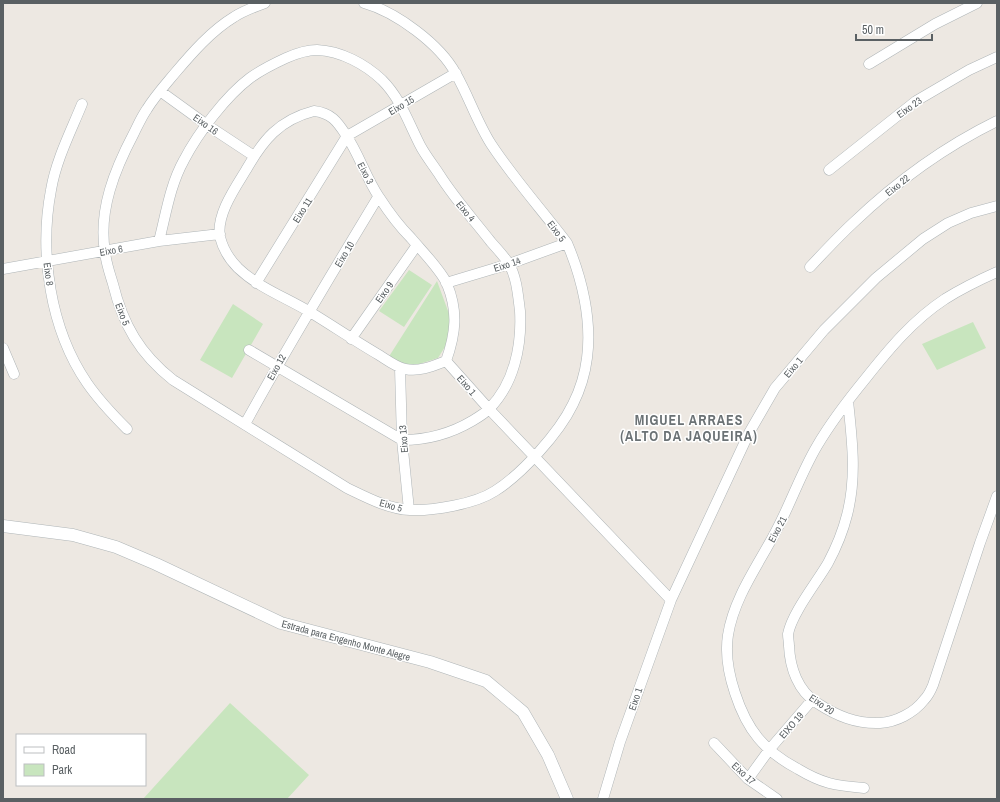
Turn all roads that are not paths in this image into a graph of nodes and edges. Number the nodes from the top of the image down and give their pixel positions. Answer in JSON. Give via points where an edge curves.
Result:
{"nodes":[{"id":1,"x":265,"y":3,"type":"edge"},
{"id":2,"x":364,"y":3,"type":"edge"},
{"id":3,"x":977,"y":3,"type":"edge"},
{"id":4,"x":997,"y":57,"type":"edge"},
{"id":5,"x":869,"y":64,"type":"dead end"},
{"id":6,"x":456,"y":73,"type":"junction"},
{"id":7,"x":160,"y":91,"type":"junction"},
{"id":8,"x":82,"y":104,"type":"dead end"},
{"id":9,"x":401,"y":105,"type":"junction"},
{"id":10,"x":997,"y":121,"type":"edge"},
{"id":11,"x":206,"y":125,"type":"junction"},
{"id":12,"x":347,"y":136,"type":"junction"},
{"id":13,"x":254,"y":156,"type":"junction"},
{"id":14,"x":829,"y":170,"type":"dead end"},
{"id":15,"x":378,"y":197,"type":"junction"},
{"id":16,"x":997,"y":206,"type":"edge"},
{"id":17,"x":220,"y":234,"type":"junction"},
{"id":18,"x":159,"y":241,"type":"junction"},
{"id":19,"x":567,"y":243,"type":"junction"},
{"id":20,"x":417,"y":245,"type":"junction"},
{"id":21,"x":105,"y":251,"type":"junction"},
{"id":22,"x":47,"y":260,"type":"junction"},
{"id":23,"x":509,"y":264,"type":"junction"},
{"id":24,"x":810,"y":267,"type":"dead end"},
{"id":25,"x":3,"y":269,"type":"edge"},
{"id":26,"x":997,"y":272,"type":"edge"},
{"id":27,"x":256,"y":283,"type":"junction"},
{"id":28,"x":446,"y":283,"type":"junction"},
{"id":29,"x":309,"y":311,"type":"junction"},
{"id":30,"x":351,"y":339,"type":"junction"},
{"id":31,"x":3,"y":348,"type":"edge"},
{"id":32,"x":249,"y":350,"type":"dead end"},
{"id":33,"x":446,"y":360,"type":"junction"},
{"id":34,"x":277,"y":366,"type":"junction"},
{"id":35,"x":400,"y":368,"type":"junction"},
{"id":36,"x":14,"y":374,"type":"dead end"},
{"id":37,"x":848,"y":401,"type":"junction"},
{"id":38,"x":489,"y":410,"type":"junction"},
{"id":39,"x":245,"y":424,"type":"junction"},
{"id":40,"x":127,"y":429,"type":"dead end"},
{"id":41,"x":402,"y":440,"type":"junction"},
{"id":42,"x":534,"y":457,"type":"junction"},
{"id":43,"x":997,"y":496,"type":"edge"},
{"id":44,"x":409,"y":510,"type":"junction"},
{"id":45,"x":3,"y":526,"type":"edge"},
{"id":46,"x":671,"y":600,"type":"junction"},
{"id":47,"x":812,"y":700,"type":"junction"},
{"id":48,"x":714,"y":743,"type":"dead end"},
{"id":49,"x":769,"y":750,"type":"junction"},
{"id":50,"x":748,"y":779,"type":"junction"},
{"id":51,"x":864,"y":788,"type":"dead end"},
{"id":52,"x":567,"y":799,"type":"edge"},
{"id":53,"x":603,"y":799,"type":"edge"},
{"id":54,"x":777,"y":799,"type":"edge"}],
"edges":[{"from":1,"to":7,"type":"street","name":"Eixo 5","via":[[234,17],[210,37]]},
{"from":2,"to":6,"type":"street","name":"Eixo 5","via":[[375,6],[418,32],[434,46]]},
{"from":3,"to":5,"type":"street","via":[[935,24]]},
{"from":4,"to":14,"type":"street","name":"Eixo 23","via":[[916,101]]},
{"from":6,"to":9,"type":"street","name":"Eixo 15"},
{"from":6,"to":19,"type":"street","name":"Eixo 5","via":[[479,124],[504,164]]},
{"from":7,"to":11,"type":"street","name":"Eixo 16"},
{"from":7,"to":21,"type":"street","name":"Eixo 5","via":[[146,110],[116,170],[106,210]]},
{"from":8,"to":22,"type":"street","name":"Eixo 8","via":[[51,189],[47,219]]},
{"from":9,"to":11,"type":"street","name":"Eixo 4","via":[[382,80],[360,64],[349,58],[316,50],[290,56],[251,77],[233,93]]},
{"from":9,"to":12,"type":"street","name":"Eixo 15"},
{"from":9,"to":23,"type":"street","name":"Eixo 4","via":[[421,147],[443,181]]},
{"from":10,"to":24,"type":"street","name":"Eixo 22","via":[[949,147],[904,179],[853,223]]},
{"from":11,"to":13,"type":"street","name":"Eixo 16"},
{"from":11,"to":18,"type":"street","name":"Eixo 4","via":[[176,178]]},
{"from":12,"to":13,"type":"street","name":"Eixo 3","via":[[330,115],[314,111],[299,115],[270,134]]},
{"from":12,"to":15,"type":"street","name":"Eixo 3"},
{"from":12,"to":27,"type":"street","name":"Eixo 11"},
{"from":13,"to":17,"type":"street","name":"Eixo 3","via":[[226,204]]},
{"from":15,"to":20,"type":"street","name":"Eixo 3"},
{"from":15,"to":29,"type":"street","name":"Eixo 10"},
{"from":16,"to":46,"type":"street","name":"Eixo 1","via":[[948,223],[917,244],[876,278],[824,330],[776,388],[746,439]]},
{"from":17,"to":18,"type":"street","name":"Eixo 6"},
{"from":17,"to":27,"type":"street","name":"Eixo 3","via":[[231,260]]},
{"from":18,"to":21,"type":"street","name":"Eixo 6"},
{"from":19,"to":23,"type":"street","name":"Eixo 14"},
{"from":19,"to":42,"type":"street","name":"Eixo 5","via":[[585,301],[587,358],[580,390],[573,406]]},
{"from":20,"to":28,"type":"street","name":"Eixo 3"},
{"from":20,"to":30,"type":"street","name":"Eixo 9"},
{"from":21,"to":22,"type":"street","name":"Eixo 6"},
{"from":21,"to":39,"type":"street","name":"Eixo 5","via":[[126,325],[144,352],[173,380]]},
{"from":22,"to":25,"type":"street","name":"Eixo 6"},
{"from":22,"to":40,"type":"street","name":"Eixo 8","via":[[57,320],[70,353],[87,382]]},
{"from":23,"to":28,"type":"street","name":"Eixo 14"},
{"from":23,"to":38,"type":"street","name":"Eixo 4","via":[[518,298],[520,338],[511,374]]},
{"from":26,"to":37,"type":"street","name":"Eixo 21","via":[[944,300],[913,325],[894,344]]},
{"from":27,"to":29,"type":"street","name":"Eixo 3"},
{"from":28,"to":33,"type":"street","name":"Eixo 3","via":[[456,320]]},
{"from":29,"to":30,"type":"street","name":"Eixo 3"},
{"from":29,"to":34,"type":"street","name":"Eixo 12"},
{"from":30,"to":35,"type":"street","name":"Eixo 3"},
{"from":31,"to":36,"type":"street"},
{"from":32,"to":34,"type":"street"},
{"from":33,"to":35,"type":"street","name":"Eixo 3","via":[[420,370]]},
{"from":33,"to":38,"type":"street","name":"Eixo 1"},
{"from":34,"to":39,"type":"street","name":"Eixo 12"},
{"from":34,"to":41,"type":"street"},
{"from":35,"to":41,"type":"street","name":"Eixo 13"},
{"from":37,"to":47,"type":"street","name":"Eixo 20","via":[[853,477],[847,515],[828,563],[794,619],[788,634],[789,654],[797,680]]},
{"from":37,"to":49,"type":"street","name":"Eixo 21","via":[[816,447],[776,531],[739,599],[728,635],[729,668],[743,716]]},
{"from":38,"to":41,"type":"street","name":"Eixo 4","via":[[448,433],[419,440]]},
{"from":38,"to":42,"type":"street","name":"Eixo 1"},
{"from":39,"to":44,"type":"street","name":"Eixo 5","via":[[347,488],[368,498]]},
{"from":41,"to":44,"type":"street","name":"Eixo 13"},
{"from":42,"to":44,"type":"street","name":"Eixo 5","via":[[513,478],[494,492],[478,499],[439,508]]},
{"from":42,"to":46,"type":"street","name":"Eixo 1"},
{"from":43,"to":47,"type":"street","name":"Eixo 20","via":[[934,685],[916,709],[894,720],[881,723],[861,722],[831,712]]},
{"from":45,"to":52,"type":"street","name":"Estrada para Engenho Monte Alegre","via":[[73,535],[116,547],[281,623],[430,662],[486,681],[523,712],[548,755]]},
{"from":46,"to":53,"type":"street","name":"Eixo 1","via":[[620,742]]},
{"from":47,"to":49,"type":"street","name":"EIXO 19"},
{"from":48,"to":50,"type":"street","name":"Eixo 17"},
{"from":49,"to":50,"type":"street","name":"EIXO 19"},
{"from":49,"to":51,"type":"street","name":"Eixo 21","via":[[782,761],[815,778]]},
{"from":50,"to":54,"type":"street","name":"Eixo 17"}]}
